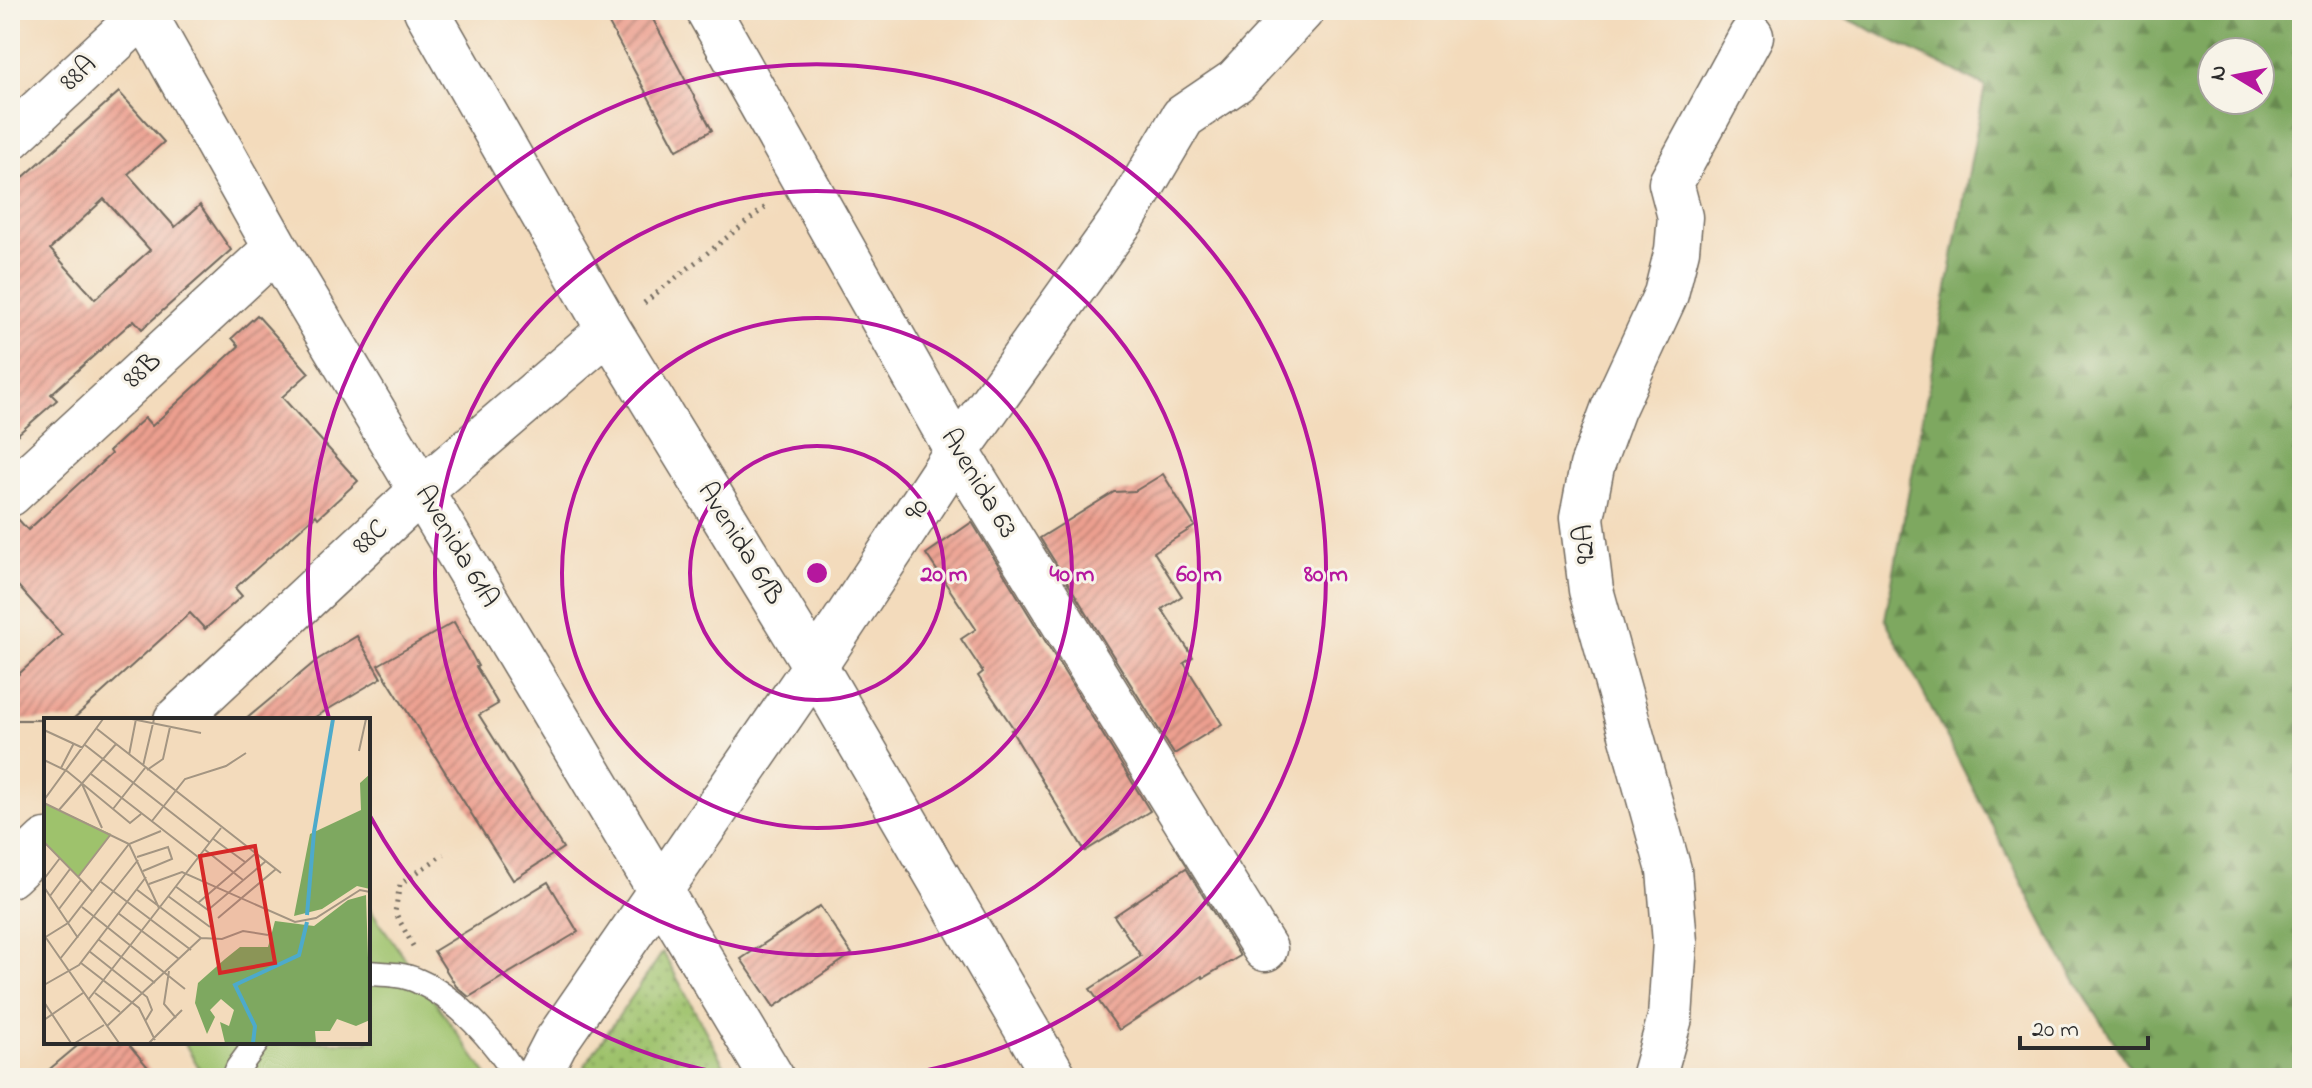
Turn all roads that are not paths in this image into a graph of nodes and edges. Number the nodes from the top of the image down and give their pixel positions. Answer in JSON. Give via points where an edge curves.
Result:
{"nodes":[{"id":1,"x":426,"y":10,"type":"edge"},
{"id":2,"x":708,"y":10,"type":"edge"},
{"id":3,"x":1302,"y":10,"type":"edge"},
{"id":4,"x":146,"y":12,"type":"edge"},
{"id":5,"x":1751,"y":36,"type":"dead end"},
{"id":6,"x":10,"y":138,"type":"edge"},
{"id":7,"x":276,"y":248,"type":"junction"},
{"id":8,"x":609,"y":330,"type":"junction"},
{"id":9,"x":957,"y":451,"type":"junction"},
{"id":10,"x":422,"y":490,"type":"junction"},
{"id":11,"x":10,"y":494,"type":"edge"},
{"id":12,"x":815,"y":666,"type":"junction"},
{"id":13,"x":178,"y":718,"type":"edge"},
{"id":14,"x":44,"y":843,"type":"edge"},
{"id":15,"x":10,"y":875,"type":"edge"},
{"id":16,"x":659,"y":892,"type":"junction"},
{"id":17,"x":1265,"y":949,"type":"dead end"},
{"id":18,"x":370,"y":973,"type":"edge"},
{"id":19,"x":256,"y":1044,"type":"edge"},
{"id":20,"x":234,"y":1078,"type":"edge"},
{"id":21,"x":517,"y":1078,"type":"edge"},
{"id":22,"x":537,"y":1078,"type":"edge"},
{"id":23,"x":772,"y":1078,"type":"edge"},
{"id":24,"x":1055,"y":1078,"type":"edge"},
{"id":25,"x":1653,"y":1078,"type":"edge"}],
"edges":[{"from":1,"to":8,"type":"street","name":"Avenida 61B"},
{"from":2,"to":9,"type":"street","name":"Avenida 63"},
{"from":3,"to":9,"type":"street","name":"90","via":[[1236,81],[1183,117],[1124,217]]},
{"from":4,"to":6,"type":"street","name":"88A"},
{"from":4,"to":7,"type":"street","name":"Avenida 61A"},
{"from":5,"to":25,"type":"street","name":"92A","via":[[1671,183],[1680,217],[1666,294],[1613,409],[1592,466],[1582,518],[1591,590],[1669,870],[1675,942],[1670,1018]]},
{"from":7,"to":10,"type":"street","name":"Avenida 61A"},
{"from":7,"to":11,"type":"street","name":"88B"},
{"from":8,"to":10,"type":"street","name":"88C"},
{"from":8,"to":12,"type":"street","name":"Avenida 61B"},
{"from":9,"to":12,"type":"street","name":"90"},
{"from":9,"to":17,"type":"street","name":"Avenida 63"},
{"from":10,"to":13,"type":"street","name":"88C"},
{"from":10,"to":16,"type":"street","name":"Avenida 61A"},
{"from":12,"to":16,"type":"street","name":"90"},
{"from":12,"to":24,"type":"street","name":"Avenida 61B"},
{"from":14,"to":15,"type":"street"},
{"from":16,"to":22,"type":"street","name":"90","via":[[555,1043]]},
{"from":16,"to":23,"type":"street","name":"Avenida 61A"},
{"from":18,"to":21,"type":"lane","via":[[416,980],[438,992],[487,1036]]},
{"from":19,"to":20,"type":"lane"}]}
